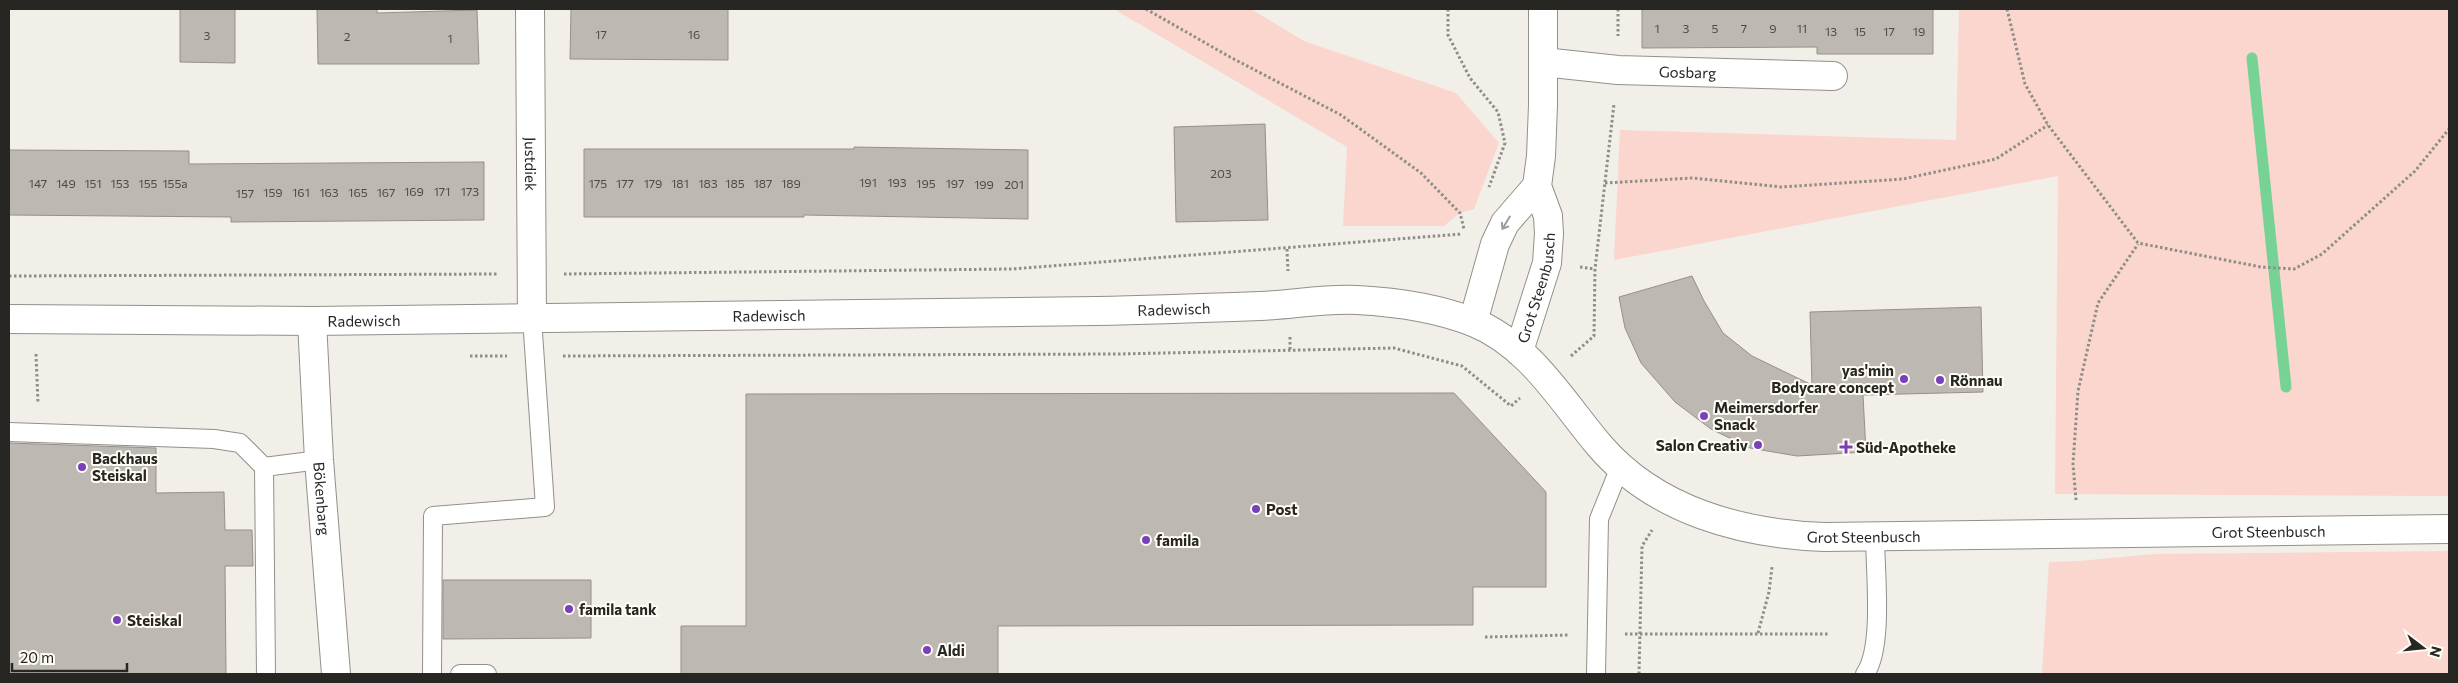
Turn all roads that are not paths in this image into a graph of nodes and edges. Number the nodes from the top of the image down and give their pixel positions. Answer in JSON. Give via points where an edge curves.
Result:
{"nodes":[{"id":1,"x":530,"y":9,"type":"edge"},
{"id":2,"x":1544,"y":9,"type":"edge"},
{"id":3,"x":1544,"y":62,"type":"junction"},
{"id":4,"x":1832,"y":76,"type":"dead end"},
{"id":5,"x":1537,"y":186,"type":"junction"},
{"id":6,"x":532,"y":318,"type":"junction"},
{"id":7,"x":9,"y":319,"type":"edge"},
{"id":8,"x":312,"y":321,"type":"junction"},
{"id":9,"x":1473,"y":322,"type":"junction"},
{"id":10,"x":1519,"y":351,"type":"junction"},
{"id":11,"x":9,"y":432,"type":"edge"},
{"id":12,"x":319,"y":460,"type":"junction"},
{"id":13,"x":264,"y":466,"type":"junction"},
{"id":14,"x":1620,"y":467,"type":"junction"},
{"id":15,"x":2449,"y":529,"type":"edge"},
{"id":16,"x":1875,"y":536,"type":"junction"},
{"id":17,"x":266,"y":674,"type":"edge"},
{"id":18,"x":336,"y":674,"type":"edge"},
{"id":19,"x":432,"y":674,"type":"edge"},
{"id":20,"x":465,"y":674,"type":"edge"},
{"id":21,"x":487,"y":674,"type":"edge"},
{"id":22,"x":1596,"y":674,"type":"edge"},
{"id":23,"x":1866,"y":674,"type":"edge"}],
"edges":[{"from":1,"to":6,"type":"street","name":"Justdiek"},
{"from":2,"to":3,"type":"street","name":"Grot Steenbusch"},
{"from":3,"to":4,"type":"street","name":"Gosbarg","via":[[1618,70]]},
{"from":3,"to":5,"type":"street","name":"Grot Steenbusch"},
{"from":5,"to":9,"type":"street","one_way":true,"via":[[1517,207],[1498,237]]},
{"from":5,"to":10,"type":"street","name":"Grot Steenbusch","via":[[1548,216],[1547,263]]},
{"from":6,"to":8,"type":"street","name":"Radewisch"},
{"from":6,"to":9,"type":"street","name":"Radewisch","via":[[1198,309],[1356,300],[1432,310]]},
{"from":6,"to":19,"type":"lane","via":[[545,507],[433,516]]},
{"from":7,"to":8,"type":"street","name":"Radewisch"},
{"from":8,"to":12,"type":"street","name":"Bökenbarg"},
{"from":9,"to":10,"type":"street","name":"Radewisch"},
{"from":10,"to":14,"type":"street","name":"Grot Steenbusch","via":[[1545,376]]},
{"from":11,"to":13,"type":"lane","via":[[214,439],[240,443]]},
{"from":12,"to":13,"type":"lane"},
{"from":12,"to":18,"type":"street","name":"Bökenbarg"},
{"from":13,"to":17,"type":"lane"},
{"from":14,"to":16,"type":"street","name":"Grot Steenbusch","via":[[1669,501],[1715,520],[1775,534]]},
{"from":14,"to":22,"type":"lane","via":[[1599,519]]},
{"from":15,"to":16,"type":"street","name":"Grot Steenbusch"},
{"from":16,"to":23,"type":"lane","via":[[1876,630],[1873,656]]},
{"from":20,"to":21,"type":"lane"}]}
